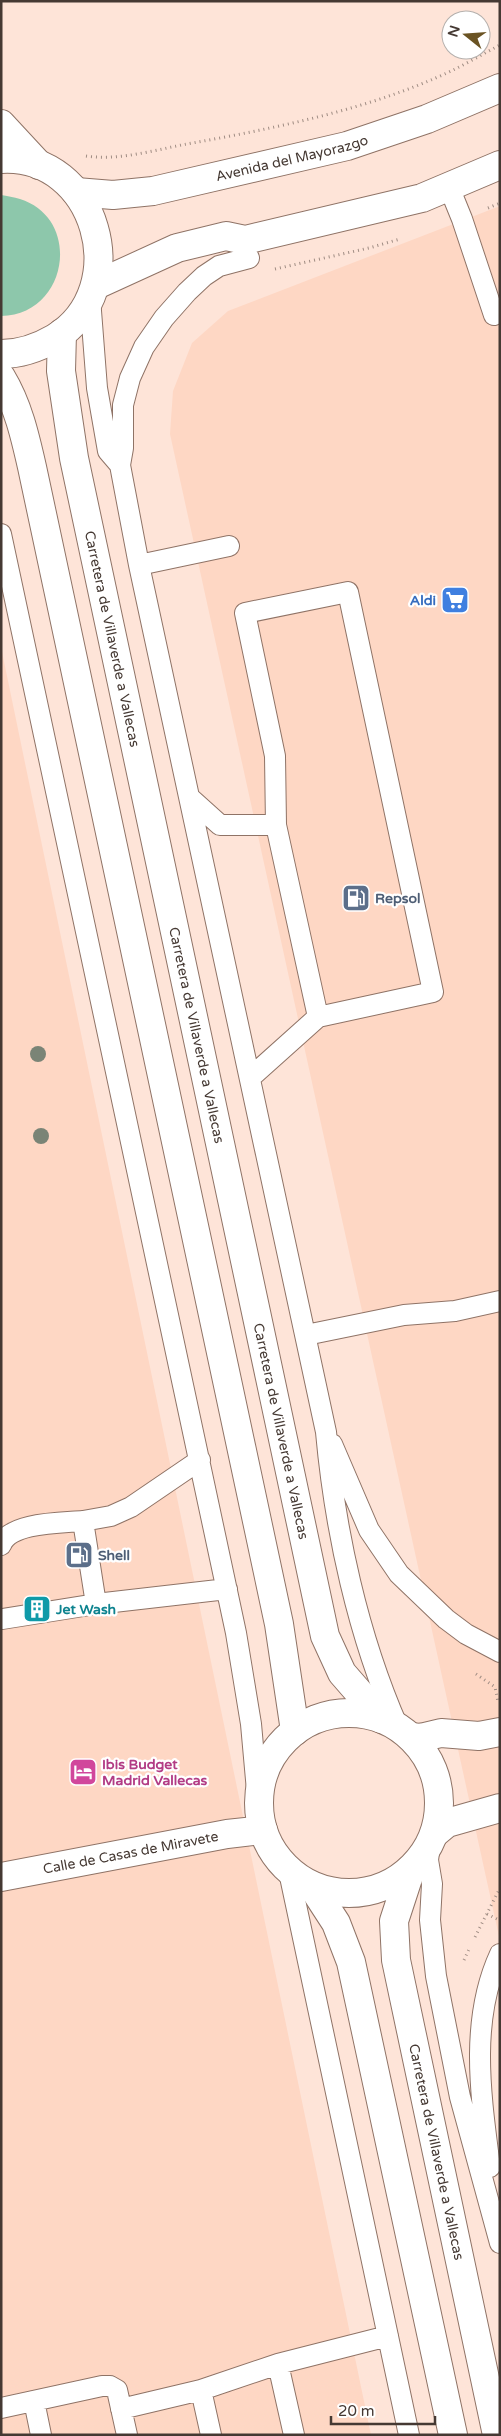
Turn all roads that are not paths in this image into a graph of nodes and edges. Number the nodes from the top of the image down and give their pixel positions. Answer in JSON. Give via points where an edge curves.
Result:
{"nodes":[{"id":1,"x":500,"y":88,"type":"edge"},
{"id":2,"x":1,"y":124,"type":"edge"},
{"id":3,"x":1,"y":159,"type":"edge"},
{"id":4,"x":39,"y":166,"type":"junction"},
{"id":5,"x":493,"y":174,"type":"edge"},
{"id":6,"x":449,"y":187,"type":"junction"},
{"id":7,"x":76,"y":192,"type":"junction"},
{"id":8,"x":248,"y":258,"type":"dead end"},
{"id":9,"x":93,"y":292,"type":"junction"},
{"id":10,"x":494,"y":315,"type":"dead end"},
{"id":11,"x":62,"y":334,"type":"junction"},
{"id":12,"x":1,"y":354,"type":"edge"},
{"id":13,"x":1,"y":377,"type":"edge"},
{"id":14,"x":120,"y":465,"type":"junction"},
{"id":15,"x":1,"y":534,"type":"edge"},
{"id":16,"x":229,"y":546,"type":"dead end"},
{"id":17,"x":139,"y":565,"type":"junction"},
{"id":18,"x":190,"y":798,"type":"junction"},
{"id":19,"x":276,"y":825,"type":"junction"},
{"id":20,"x":318,"y":1017,"type":"junction"},
{"id":21,"x":251,"y":1077,"type":"junction"},
{"id":22,"x":500,"y":1301,"type":"edge"},
{"id":23,"x":306,"y":1335,"type":"junction"},
{"id":24,"x":326,"y":1432,"type":"junction"},
{"id":25,"x":200,"y":1460,"type":"junction"},
{"id":26,"x":83,"y":1521,"type":"junction"},
{"id":27,"x":1,"y":1545,"type":"edge"},
{"id":28,"x":227,"y":1589,"type":"junction"},
{"id":29,"x":96,"y":1604,"type":"junction"},
{"id":30,"x":2,"y":1619,"type":"edge"},
{"id":31,"x":500,"y":1652,"type":"edge"},
{"id":32,"x":397,"y":1728,"type":"junction"},
{"id":33,"x":295,"y":1731,"type":"junction"},
{"id":34,"x":500,"y":1732,"type":"edge"},
{"id":35,"x":258,"y":1802,"type":"junction"},
{"id":36,"x":500,"y":1808,"type":"edge"},
{"id":37,"x":262,"y":1830,"type":"junction"},
{"id":38,"x":432,"y":1839,"type":"junction"},
{"id":39,"x":411,"y":1869,"type":"junction"},
{"id":40,"x":289,"y":1872,"type":"junction"},
{"id":41,"x":1,"y":1877,"type":"edge"},
{"id":42,"x":312,"y":1886,"type":"junction"},
{"id":43,"x":500,"y":1954,"type":"edge"},
{"id":44,"x":499,"y":2241,"type":"edge"},
{"id":45,"x":388,"y":2336,"type":"junction"},
{"id":46,"x":278,"y":2364,"type":"junction"},
{"id":47,"x":201,"y":2390,"type":"junction"},
{"id":48,"x":34,"y":2401,"type":"junction"},
{"id":49,"x":1,"y":2408,"type":"edge"},
{"id":50,"x":121,"y":2408,"type":"junction"},
{"id":51,"x":41,"y":2435,"type":"edge"},
{"id":52,"x":127,"y":2435,"type":"edge"},
{"id":53,"x":211,"y":2435,"type":"edge"},
{"id":54,"x":294,"y":2435,"type":"edge"},
{"id":55,"x":409,"y":2435,"type":"edge"},
{"id":56,"x":453,"y":2435,"type":"edge"},
{"id":57,"x":497,"y":2435,"type":"edge"}],
"edges":[{"from":1,"to":7,"type":"main road","name":"Avenida del Mayorazgo","via":[[427,119],[347,146],[153,191],[113,195]]},
{"from":2,"to":4,"type":"main road"},
{"from":3,"to":4,"type":"main road"},
{"from":4,"to":7,"type":"main road","via":[[61,178]]},
{"from":5,"to":6,"type":"main road"},
{"from":6,"to":9,"type":"main road","via":[[422,198],[245,240],[226,236],[177,248]]},
{"from":6,"to":10,"type":"lane"},
{"from":7,"to":9,"type":"main road","via":[[93,220],[100,252]]},
{"from":8,"to":14,"type":"lane","via":[[219,266],[204,276],[164,318],[144,347],[130,378],[123,405]]},
{"from":9,"to":11,"type":"main road","via":[[78,318]]},
{"from":9,"to":14,"type":"lane","via":[[98,397],[108,451]]},
{"from":11,"to":12,"type":"main road","via":[[40,347]]},
{"from":11,"to":32,"type":"main road","name":"Carretera de Villaverde a Vallecas","via":[[62,371],[74,458],[325,1636],[342,1673]]},
{"from":13,"to":33,"type":"main road","via":[[20,420],[32,467],[277,1614]]},
{"from":14,"to":17,"type":"lane"},
{"from":15,"to":25,"type":"lane"},
{"from":16,"to":17,"type":"lane"},
{"from":17,"to":18,"type":"lane"},
{"from":18,"to":19,"type":"lane","via":[[220,824]]},
{"from":18,"to":21,"type":"lane"},
{"from":19,"to":20,"type":"lane"},
{"from":19,"to":20,"type":"lane","via":[[275,756],[245,613],[348,592],[433,992]]},
{"from":20,"to":21,"type":"lane"},
{"from":21,"to":23,"type":"lane"},
{"from":22,"to":23,"type":"lane","via":[[455,1311],[404,1315]]},
{"from":23,"to":24,"type":"lane"},
{"from":24,"to":31,"type":"lane","via":[[370,1530],[400,1574],[446,1619]]},
{"from":24,"to":32,"type":"lane","via":[[331,1488],[364,1637]]},
{"from":25,"to":26,"type":"lane","via":[[131,1507],[111,1516]]},
{"from":25,"to":28,"type":"lane"},
{"from":26,"to":27,"type":"lane","via":[[29,1526],[14,1531]]},
{"from":26,"to":29,"type":"lane"},
{"from":28,"to":29,"type":"lane"},
{"from":28,"to":35,"type":"lane","via":[[251,1724]]},
{"from":29,"to":30,"type":"lane"},
{"from":32,"to":33,"type":"main road","via":[[353,1713],[323,1717]]},
{"from":32,"to":34,"type":"main road","via":[[420,1738],[441,1733],[479,1736]]},
{"from":32,"to":38,"type":"main road","name":"Carretera de Villaverde a Vallecas","via":[[426,1757],[437,1781],[439,1807]]},
{"from":33,"to":35,"type":"main road","via":[[276,1747],[264,1773]]},
{"from":35,"to":37,"type":"main road"},
{"from":36,"to":38,"type":"main road","via":[[447,1823]]},
{"from":37,"to":40,"type":"main road","via":[[273,1852]]},
{"from":37,"to":41,"type":"main road","name":"Calle de Casas de Miravete"},
{"from":38,"to":39,"type":"main road"},
{"from":38,"to":44,"type":"lane","via":[[428,1860],[435,1968],[460,2097]]},
{"from":39,"to":42,"type":"main road","via":[[389,1884],[364,1893],[338,1894]]},
{"from":39,"to":57,"type":"main road","name":"Carretera de Villaverde a Vallecas","via":[[394,1921],[396,1960]]},
{"from":40,"to":42,"type":"main road"},
{"from":40,"to":45,"type":"lane"},
{"from":42,"to":56,"type":"main road","via":[[336,1923],[351,1962]]},
{"from":43,"to":44,"type":"lane","via":[[486,1999],[480,2036],[480,2080]]},
{"from":45,"to":46,"type":"lane"},
{"from":45,"to":55,"type":"lane"},
{"from":46,"to":47,"type":"lane"},
{"from":46,"to":54,"type":"lane"},
{"from":47,"to":50,"type":"lane"},
{"from":47,"to":53,"type":"lane"},
{"from":48,"to":49,"type":"lane"},
{"from":48,"to":50,"type":"lane","via":[[110,2386],[117,2390]]},
{"from":48,"to":51,"type":"lane"},
{"from":50,"to":52,"type":"lane"}]}
